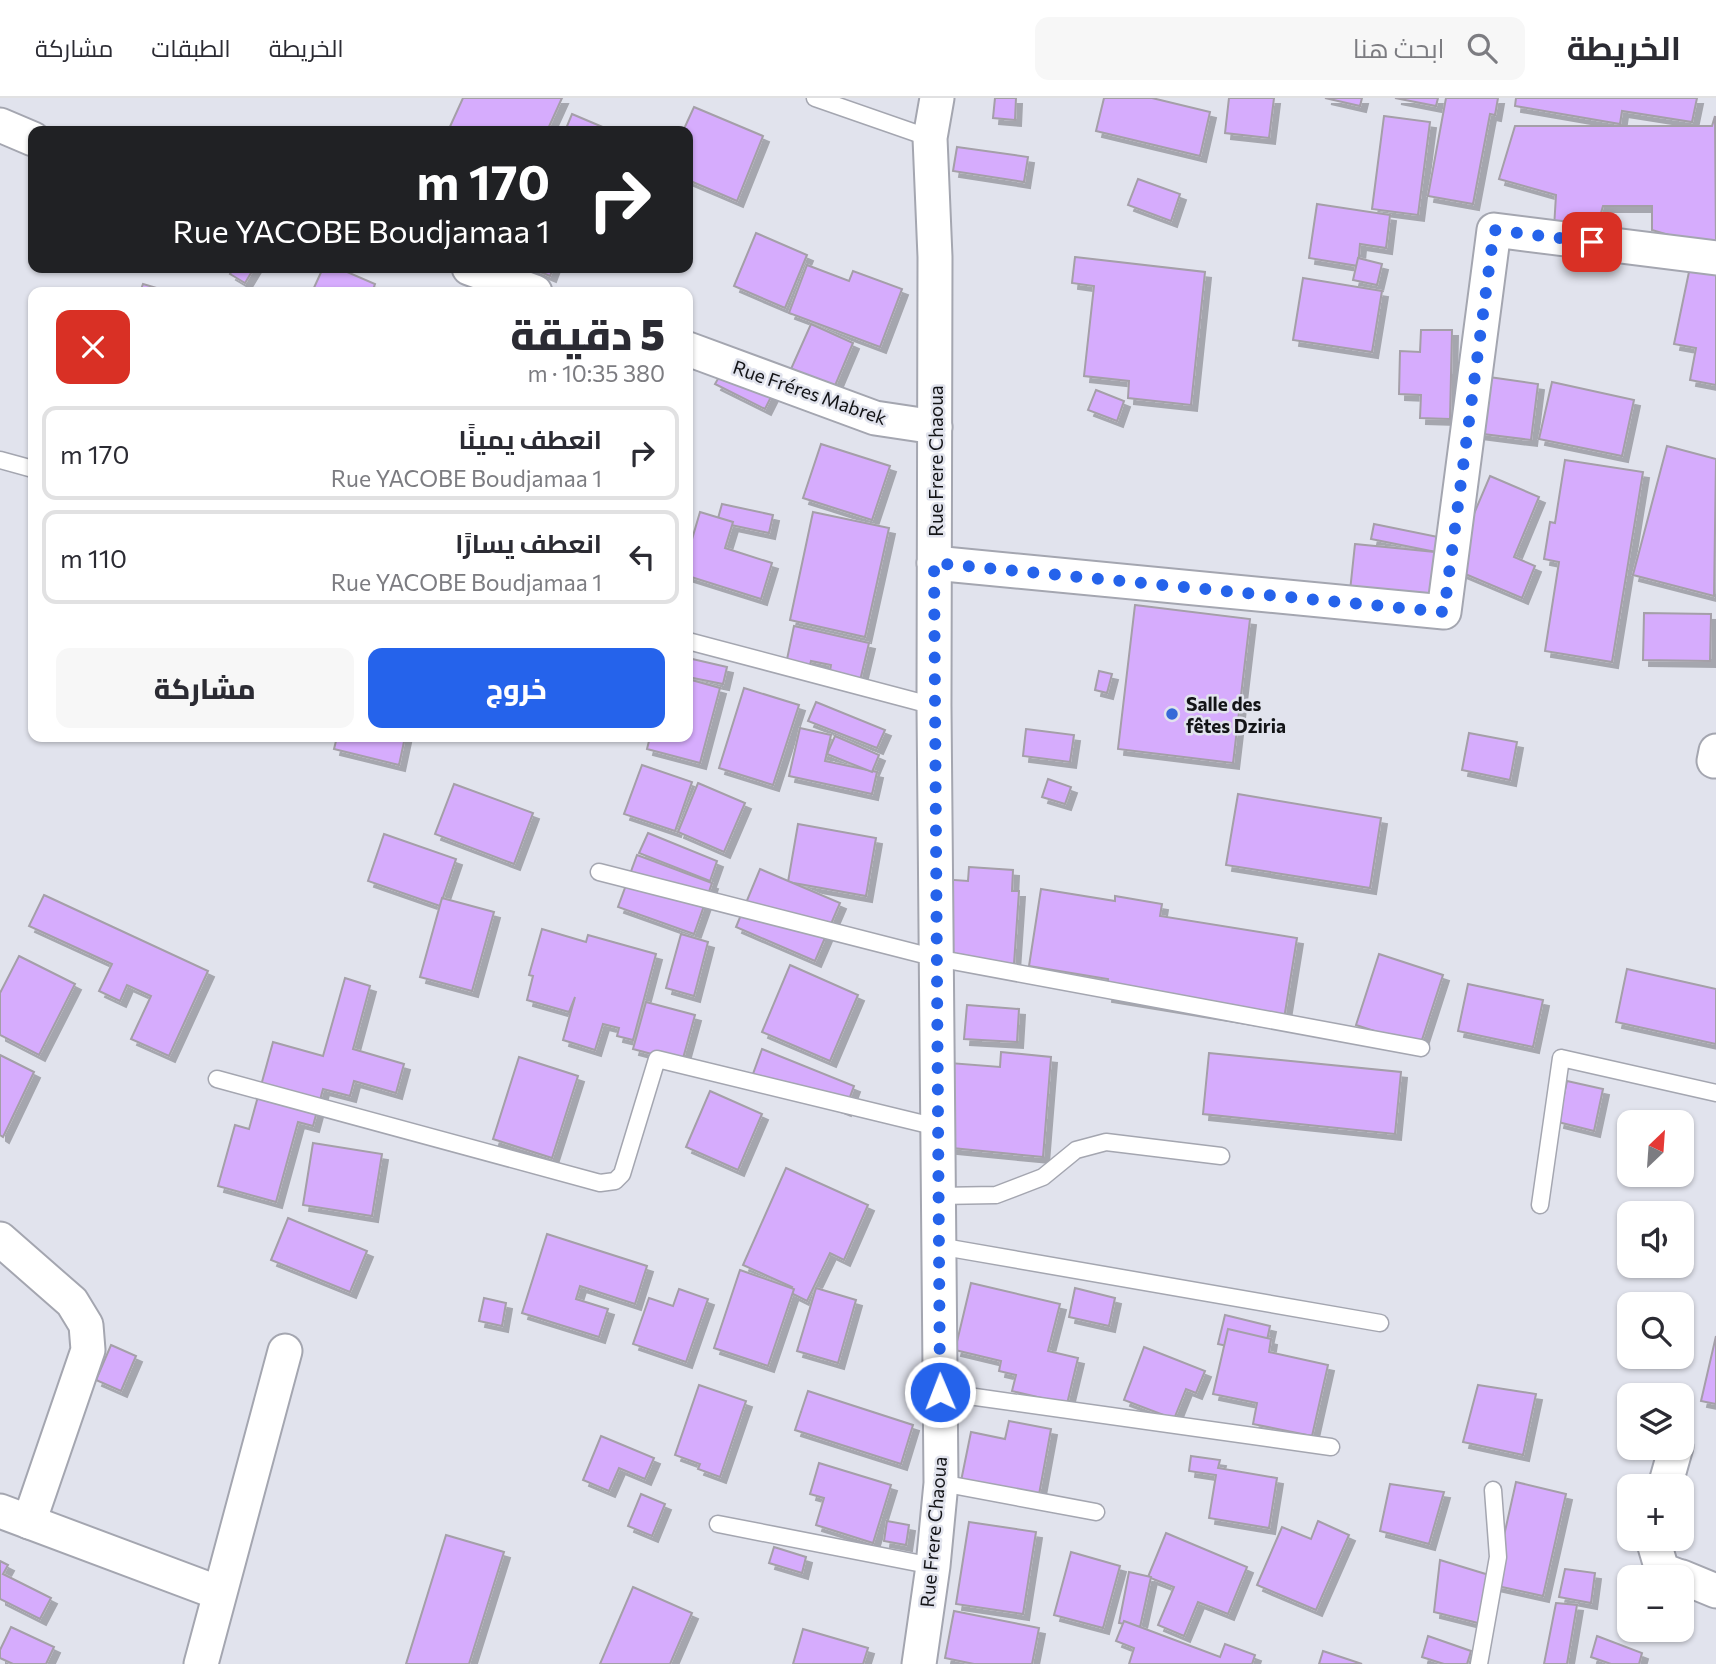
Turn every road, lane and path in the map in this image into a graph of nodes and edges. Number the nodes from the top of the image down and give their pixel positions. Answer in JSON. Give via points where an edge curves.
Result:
{"nodes":[{"id":1,"x":815,"y":98,"type":"edge"},
{"id":2,"x":937,"y":98,"type":"edge"},
{"id":3,"x":0,"y":125,"type":"edge"},
{"id":4,"x":28,"y":137,"type":"edge"},
{"id":5,"x":930,"y":138,"type":"junction"},
{"id":6,"x":1716,"y":258,"type":"edge"},
{"id":7,"x":483,"y":273,"type":"edge"},
{"id":8,"x":521,"y":287,"type":"edge"},
{"id":9,"x":693,"y":351,"type":"edge"},
{"id":10,"x":935,"y":427,"type":"junction"},
{"id":11,"x":0,"y":460,"type":"edge"},
{"id":12,"x":28,"y":468,"type":"edge"},
{"id":13,"x":934,"y":563,"type":"junction"},
{"id":14,"x":693,"y":642,"type":"edge"},
{"id":15,"x":934,"y":706,"type":"junction"},
{"id":16,"x":599,"y":872,"type":"dead end"},
{"id":17,"x":936,"y":958,"type":"junction"},
{"id":18,"x":1420,"y":1048,"type":"dead end"},
{"id":19,"x":218,"y":1079,"type":"dead end"},
{"id":20,"x":1716,"y":1093,"type":"edge"},
{"id":21,"x":937,"y":1127,"type":"junction"},
{"id":22,"x":1221,"y":1156,"type":"dead end"},
{"id":23,"x":938,"y":1196,"type":"junction"},
{"id":24,"x":1539,"y":1205,"type":"dead end"},
{"id":25,"x":0,"y":1239,"type":"edge"},
{"id":26,"x":938,"y":1246,"type":"junction"},
{"id":27,"x":1380,"y":1323,"type":"dead end"},
{"id":28,"x":285,"y":1351,"type":"dead end"},
{"id":29,"x":940,"y":1392,"type":"junction"},
{"id":30,"x":1331,"y":1447,"type":"dead end"},
{"id":31,"x":941,"y":1483,"type":"junction"},
{"id":32,"x":1493,"y":1490,"type":"dead end"},
{"id":33,"x":1096,"y":1512,"type":"dead end"},
{"id":34,"x":15,"y":1516,"type":"edge"},
{"id":35,"x":718,"y":1524,"type":"dead end"},
{"id":36,"x":933,"y":1566,"type":"junction"},
{"id":37,"x":1694,"y":1582,"type":"edge"},
{"id":38,"x":1716,"y":1591,"type":"edge"},
{"id":39,"x":219,"y":1593,"type":"junction"},
{"id":40,"x":201,"y":1664,"type":"edge"},
{"id":41,"x":919,"y":1664,"type":"edge"},
{"id":42,"x":1479,"y":1664,"type":"edge"}],
"edges":[{"from":1,"to":5,"type":"lane"},
{"from":2,"to":5,"type":"street","name":"Rue Frere Chaoua"},
{"from":3,"to":4,"type":"street"},
{"from":5,"to":10,"type":"street","name":"Rue Frere Chaoua"},
{"from":6,"to":13,"type":"street","via":[[1494,230],[1444,612]]},
{"from":7,"to":8,"type":"street"},
{"from":9,"to":10,"type":"street","name":"Rue Fréres Mabrek","via":[[875,418]]},
{"from":10,"to":13,"type":"street","name":"Rue Frere Chaoua"},
{"from":11,"to":12,"type":"lane"},
{"from":13,"to":15,"type":"street","name":"Rue Frere Chaoua"},
{"from":14,"to":15,"type":"lane"},
{"from":15,"to":17,"type":"street","name":"Rue Frere Chaoua"},
{"from":16,"to":17,"type":"lane"},
{"from":17,"to":18,"type":"lane"},
{"from":17,"to":21,"type":"street","name":"Rue Frere Chaoua"},
{"from":19,"to":21,"type":"lane","via":[[600,1183],[615,1181],[622,1174],[657,1059]]},
{"from":20,"to":24,"type":"lane","via":[[1561,1058]]},
{"from":21,"to":23,"type":"street","name":"Rue Frere Chaoua"},
{"from":22,"to":23,"type":"lane","via":[[1106,1142],[1076,1150],[1043,1177],[996,1195]]},
{"from":23,"to":26,"type":"street","name":"Rue Frere Chaoua"},
{"from":25,"to":34,"type":"street","via":[[72,1302],[86,1325],[88,1350]]},
{"from":26,"to":27,"type":"lane"},
{"from":26,"to":29,"type":"street","name":"Rue Frere Chaoua"},
{"from":28,"to":39,"type":"street"},
{"from":29,"to":30,"type":"lane"},
{"from":29,"to":31,"type":"street","name":"Rue Frere Chaoua"},
{"from":31,"to":33,"type":"lane"},
{"from":31,"to":36,"type":"street","name":"Rue Frere Chaoua"},
{"from":32,"to":42,"type":"lane","via":[[1498,1557]]},
{"from":34,"to":39,"type":"street"},
{"from":35,"to":36,"type":"lane"},
{"from":36,"to":41,"type":"street","name":"Rue Frere Chaoua"},
{"from":37,"to":38,"type":"street"},
{"from":39,"to":40,"type":"street"}]}
